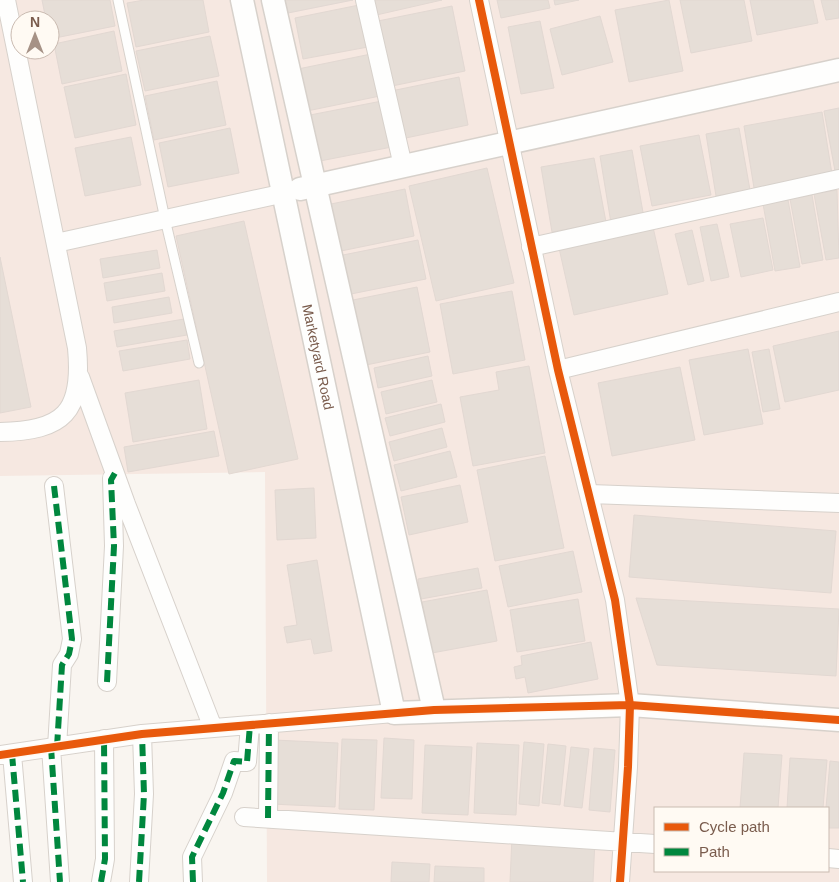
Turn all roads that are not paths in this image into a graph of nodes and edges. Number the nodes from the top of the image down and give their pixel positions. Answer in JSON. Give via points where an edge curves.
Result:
{"nodes":[{"id":1,"x":6,"y":0,"type":"edge"},
{"id":2,"x":118,"y":0,"type":"edge"},
{"id":3,"x":242,"y":0,"type":"edge"},
{"id":4,"x":273,"y":0,"type":"edge"},
{"id":5,"x":365,"y":0,"type":"edge"},
{"id":6,"x":479,"y":0,"type":"edge"},
{"id":7,"x":839,"y":70,"type":"edge"},
{"id":8,"x":509,"y":143,"type":"junction"},
{"id":9,"x":403,"y":166,"type":"junction"},
{"id":10,"x":839,"y":179,"type":"edge"},
{"id":11,"x":314,"y":186,"type":"junction"},
{"id":12,"x":285,"y":193,"type":"junction"},
{"id":13,"x":165,"y":219,"type":"junction"},
{"id":14,"x":56,"y":243,"type":"junction"},
{"id":15,"x":531,"y":247,"type":"junction"},
{"id":16,"x":839,"y":302,"type":"edge"},
{"id":17,"x":198,"y":363,"type":"dead end"},
{"id":18,"x":558,"y":370,"type":"junction"},
{"id":19,"x":80,"y":377,"type":"junction"},
{"id":20,"x":0,"y":432,"type":"edge"},
{"id":21,"x":115,"y":473,"type":"junction"},
{"id":22,"x":54,"y":486,"type":"dead end"},
{"id":23,"x":590,"y":494,"type":"junction"},
{"id":24,"x":839,"y":503,"type":"edge"},
{"id":25,"x":107,"y":682,"type":"dead end"},
{"id":26,"x":630,"y":705,"type":"junction"},
{"id":27,"x":434,"y":710,"type":"junction"},
{"id":28,"x":394,"y":713,"type":"junction"},
{"id":29,"x":839,"y":720,"type":"edge"},
{"id":30,"x":269,"y":723,"type":"junction"},
{"id":31,"x":250,"y":725,"type":"junction"},
{"id":32,"x":213,"y":728,"type":"junction"},
{"id":33,"x":142,"y":734,"type":"junction"},
{"id":34,"x":104,"y":739,"type":"junction"},
{"id":35,"x":54,"y":747,"type":"junction"},
{"id":36,"x":6,"y":754,"type":"edge"},
{"id":37,"x":244,"y":816,"type":"dead end"},
{"id":38,"x":268,"y":818,"type":"junction"},
{"id":39,"x":622,"y":842,"type":"junction"},
{"id":40,"x":654,"y":844,"type":"edge"},
{"id":41,"x":23,"y":882,"type":"edge"},
{"id":42,"x":60,"y":882,"type":"edge"},
{"id":43,"x":101,"y":882,"type":"edge"},
{"id":44,"x":139,"y":882,"type":"edge"},
{"id":45,"x":193,"y":882,"type":"edge"},
{"id":46,"x":620,"y":882,"type":"edge"}],
"edges":[{"from":1,"to":14,"type":"street"},
{"from":2,"to":13,"type":"lane"},
{"from":3,"to":12,"type":"street","name":"Marketyard Road"},
{"from":4,"to":11,"type":"street"},
{"from":5,"to":9,"type":"street"},
{"from":6,"to":8,"type":"street"},
{"from":7,"to":8,"type":"street"},
{"from":8,"to":9,"type":"street"},
{"from":8,"to":15,"type":"street"},
{"from":9,"to":11,"type":"street"},
{"from":10,"to":15,"type":"street"},
{"from":11,"to":12,"type":"street"},
{"from":11,"to":27,"type":"street"},
{"from":12,"to":13,"type":"street"},
{"from":12,"to":28,"type":"street","name":"Marketyard Road"},
{"from":13,"to":14,"type":"street"},
{"from":13,"to":17,"type":"lane"},
{"from":14,"to":19,"type":"street"},
{"from":15,"to":18,"type":"street"},
{"from":16,"to":18,"type":"street"},
{"from":18,"to":23,"type":"street"},
{"from":19,"to":20,"type":"street","via":[[66,413],[53,424],[23,432]]},
{"from":19,"to":21,"type":"street"},
{"from":21,"to":25,"type":"street","via":[[111,480],[114,546]]},
{"from":21,"to":32,"type":"street"},
{"from":22,"to":35,"type":"street","via":[[72,639],[62,666]]},
{"from":23,"to":24,"type":"street"},
{"from":23,"to":26,"type":"street","via":[[615,600]]},
{"from":26,"to":27,"type":"street"},
{"from":26,"to":29,"type":"street"},
{"from":26,"to":39,"type":"street"},
{"from":27,"to":28,"type":"street"},
{"from":28,"to":30,"type":"street"},
{"from":30,"to":31,"type":"street"},
{"from":30,"to":38,"type":"street"},
{"from":31,"to":32,"type":"street"},
{"from":31,"to":45,"type":"street","via":[[247,762],[234,761],[223,793],[192,857]]},
{"from":32,"to":33,"type":"street"},
{"from":33,"to":34,"type":"street"},
{"from":33,"to":44,"type":"street","via":[[144,794]]},
{"from":34,"to":35,"type":"street"},
{"from":34,"to":43,"type":"street","via":[[105,859]]},
{"from":35,"to":36,"type":"street"},
{"from":35,"to":42,"type":"street"},
{"from":36,"to":41,"type":"street"},
{"from":37,"to":38,"type":"street"},
{"from":38,"to":39,"type":"street"},
{"from":39,"to":40,"type":"street"},
{"from":39,"to":46,"type":"street"}]}
